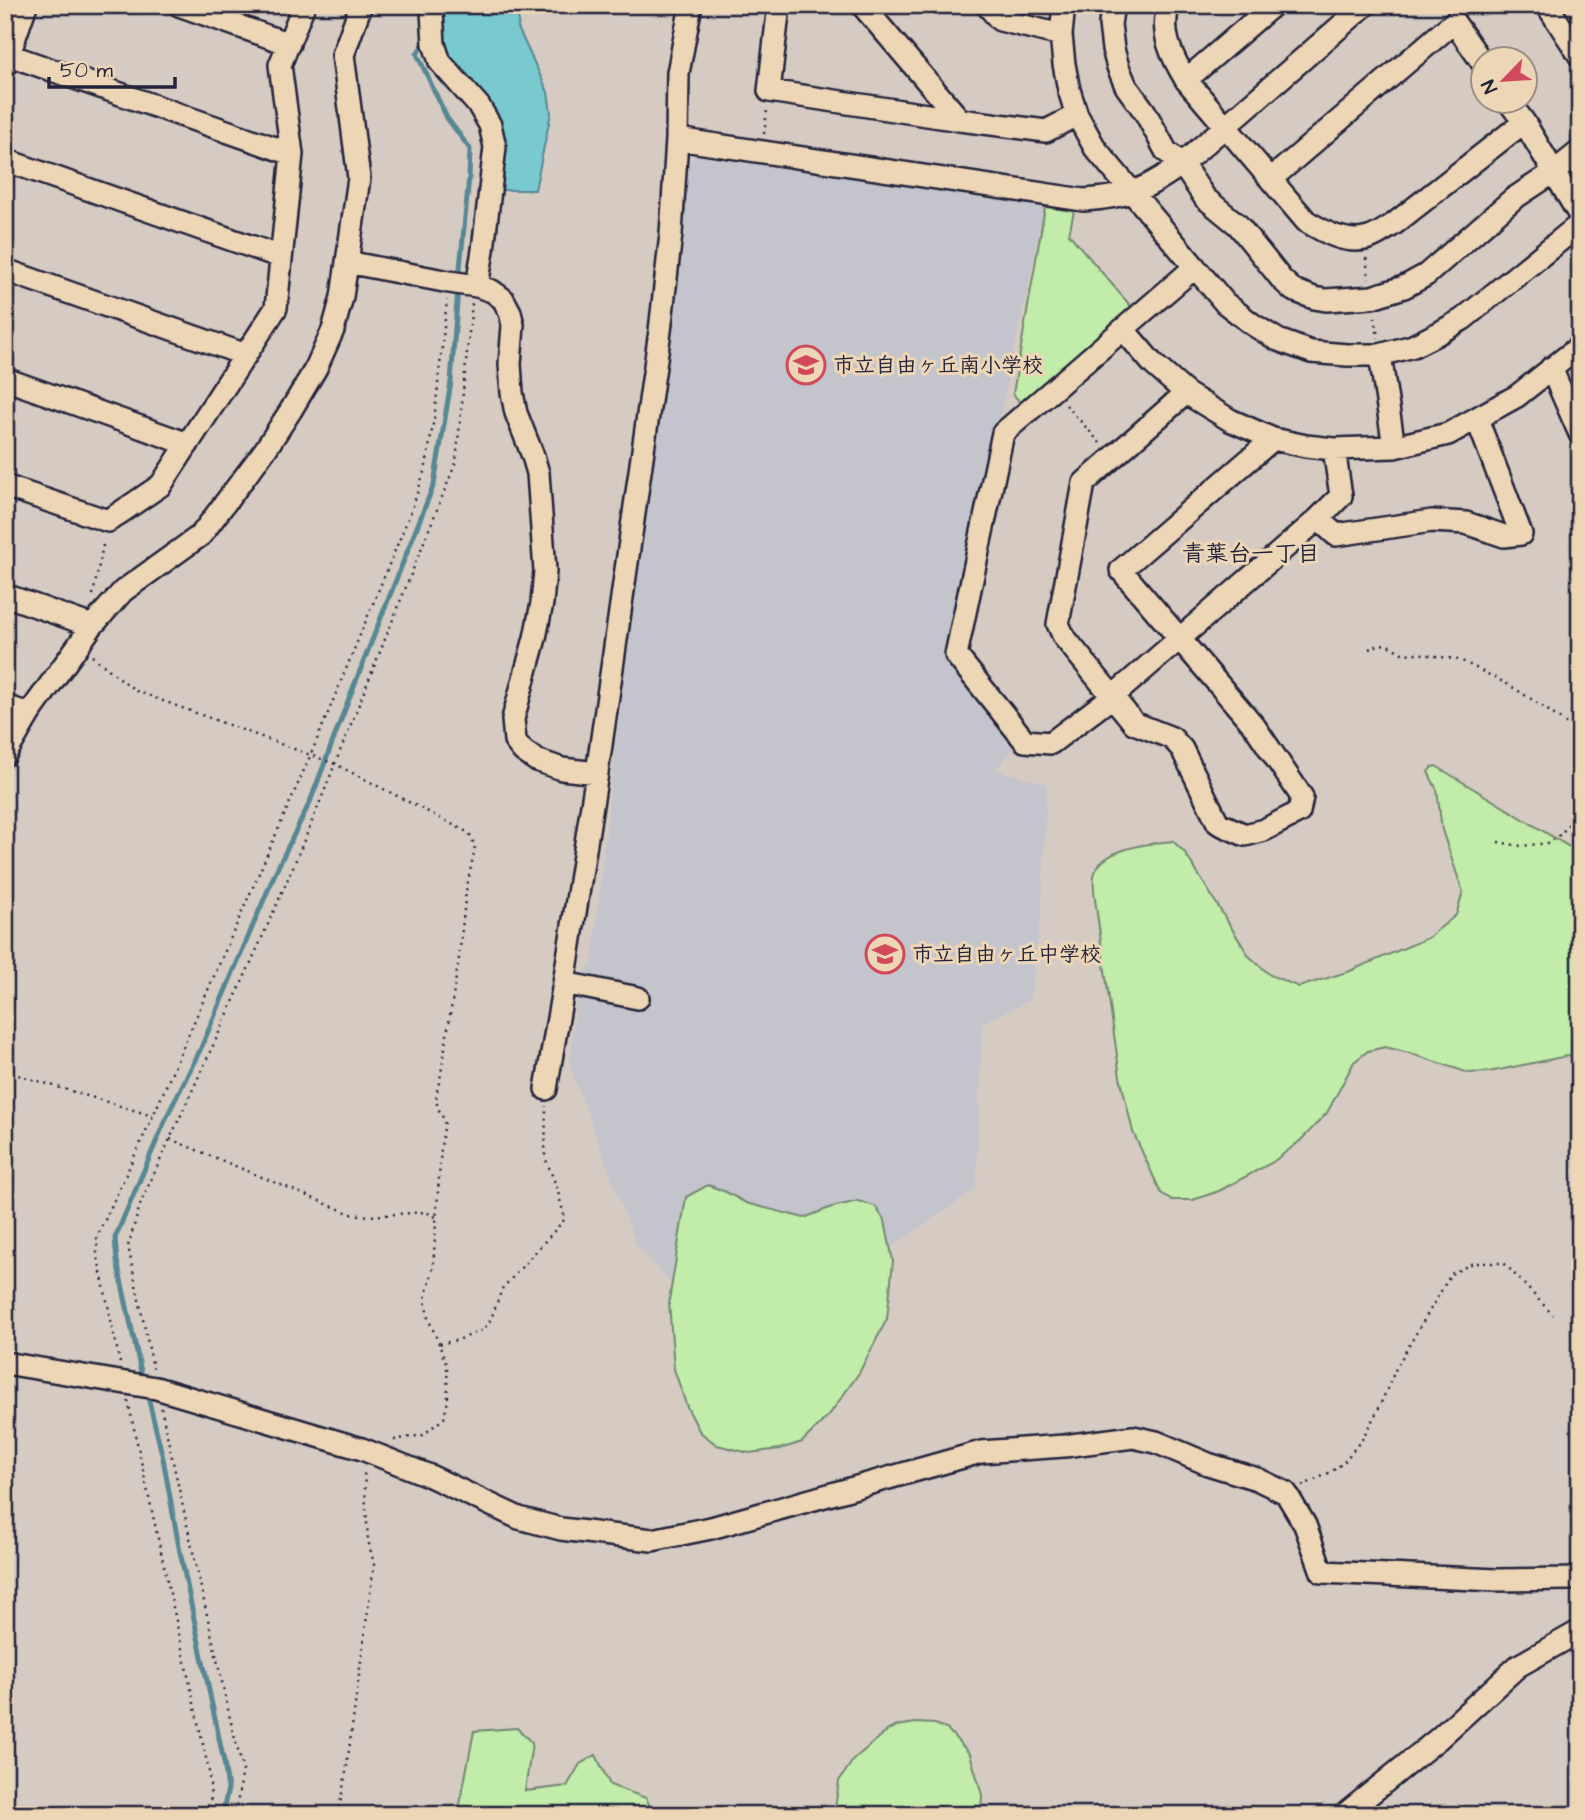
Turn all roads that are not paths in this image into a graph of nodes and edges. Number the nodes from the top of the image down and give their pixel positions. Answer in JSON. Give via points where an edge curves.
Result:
{"nodes":[{"id":1,"x":26,"y":5,"type":"edge"},
{"id":2,"x":179,"y":5,"type":"edge"},
{"id":3,"x":304,"y":5,"type":"edge"},
{"id":4,"x":361,"y":5,"type":"edge"},
{"id":5,"x":433,"y":5,"type":"edge"},
{"id":6,"x":691,"y":5,"type":"edge"},
{"id":7,"x":779,"y":5,"type":"edge"},
{"id":8,"x":862,"y":5,"type":"edge"},
{"id":9,"x":987,"y":5,"type":"edge"},
{"id":10,"x":1064,"y":5,"type":"edge"},
{"id":11,"x":1113,"y":5,"type":"edge"},
{"id":12,"x":1169,"y":5,"type":"edge"},
{"id":13,"x":1273,"y":5,"type":"edge"},
{"id":14,"x":1365,"y":5,"type":"edge"},
{"id":15,"x":1547,"y":5,"type":"edge"},
{"id":16,"x":1061,"y":35,"type":"junction"},
{"id":17,"x":289,"y":44,"type":"junction"},
{"id":18,"x":1470,"y":46,"type":"edge"},
{"id":19,"x":1580,"y":56,"type":"edge"},
{"id":20,"x":7,"y":60,"type":"edge"},
{"id":21,"x":1186,"y":80,"type":"junction"},
{"id":22,"x":1077,"y":115,"type":"junction"},
{"id":23,"x":1520,"y":116,"type":"edge"},
{"id":24,"x":960,"y":120,"type":"junction"},
{"id":25,"x":1524,"y":122,"type":"junction"},
{"id":26,"x":1226,"y":125,"type":"junction"},
{"id":27,"x":677,"y":139,"type":"junction"},
{"id":28,"x":1580,"y":151,"type":"edge"},
{"id":29,"x":292,"y":153,"type":"junction"},
{"id":30,"x":5,"y":160,"type":"edge"},
{"id":31,"x":1182,"y":164,"type":"junction"},
{"id":32,"x":1554,"y":172,"type":"junction"},
{"id":33,"x":1271,"y":179,"type":"junction"},
{"id":34,"x":1132,"y":193,"type":"junction"},
{"id":35,"x":1580,"y":216,"type":"edge"},
{"id":36,"x":1580,"y":224,"type":"edge"},
{"id":37,"x":281,"y":257,"type":"junction"},
{"id":38,"x":347,"y":262,"type":"junction"},
{"id":39,"x":1195,"y":267,"type":"junction"},
{"id":40,"x":5,"y":270,"type":"edge"},
{"id":41,"x":477,"y":286,"type":"junction"},
{"id":42,"x":1123,"y":329,"type":"junction"},
{"id":43,"x":1580,"y":346,"type":"edge"},
{"id":44,"x":246,"y":355,"type":"junction"},
{"id":45,"x":1380,"y":355,"type":"junction"},
{"id":46,"x":1551,"y":368,"type":"junction"},
{"id":47,"x":5,"y":379,"type":"edge"},
{"id":48,"x":1186,"y":393,"type":"junction"},
{"id":49,"x":1477,"y":419,"type":"junction"},
{"id":50,"x":1580,"y":434,"type":"edge"},
{"id":51,"x":1273,"y":439,"type":"junction"},
{"id":52,"x":188,"y":444,"type":"junction"},
{"id":53,"x":1394,"y":447,"type":"junction"},
{"id":54,"x":1334,"y":449,"type":"junction"},
{"id":55,"x":5,"y":486,"type":"edge"},
{"id":56,"x":1318,"y":519,"type":"junction"},
{"id":57,"x":5,"y":595,"type":"edge"},
{"id":58,"x":92,"y":626,"type":"junction"},
{"id":59,"x":1180,"y":638,"type":"junction"},
{"id":60,"x":1112,"y":697,"type":"junction"},
{"id":61,"x":5,"y":706,"type":"edge"},
{"id":62,"x":29,"y":714,"type":"junction"},
{"id":63,"x":5,"y":755,"type":"edge"},
{"id":64,"x":597,"y":773,"type":"junction"},
{"id":65,"x":564,"y":983,"type":"junction"},
{"id":66,"x":638,"y":998,"type":"dead end"},
{"id":67,"x":546,"y":1089,"type":"road end"},
{"id":68,"x":5,"y":1363,"type":"edge"},
{"id":69,"x":1580,"y":1577,"type":"edge"},
{"id":70,"x":1580,"y":1631,"type":"edge"},
{"id":71,"x":1344,"y":1815,"type":"edge"}],
"edges":[{"from":1,"to":20,"type":"street"},
{"from":2,"to":17,"type":"street"},
{"from":3,"to":17,"type":"street"},
{"from":4,"to":38,"type":"street","via":[[343,55],[359,178]]},
{"from":5,"to":41,"type":"street","via":[[434,44],[440,62],[479,106],[495,147]]},
{"from":6,"to":27,"type":"street","via":[[678,73]]},
{"from":7,"to":24,"type":"street","via":[[769,91]]},
{"from":8,"to":24,"type":"street"},
{"from":9,"to":16,"type":"street","via":[[1000,20]]},
{"from":10,"to":16,"type":"street"},
{"from":11,"to":31,"type":"street","via":[[1113,49],[1126,86],[1166,151]]},
{"from":12,"to":21,"type":"street","via":[[1167,40]]},
{"from":13,"to":21,"type":"street"},
{"from":14,"to":26,"type":"street"},
{"from":15,"to":19,"type":"street"},
{"from":16,"to":22,"type":"street"},
{"from":17,"to":29,"type":"street","via":[[280,65]]},
{"from":18,"to":33,"type":"street","via":[[1454,22]]},
{"from":20,"to":29,"type":"street"},
{"from":21,"to":26,"type":"street"},
{"from":22,"to":24,"type":"street","via":[[1046,131]]},
{"from":22,"to":34,"type":"street","via":[[1095,148]]},
{"from":23,"to":25,"type":"street"},
{"from":25,"to":32,"type":"street"},
{"from":25,"to":33,"type":"street","via":[[1371,238],[1345,239],[1324,232],[1306,221]]},
{"from":26,"to":31,"type":"street"},
{"from":26,"to":33,"type":"street"},
{"from":27,"to":34,"type":"street","via":[[1083,200]]},
{"from":27,"to":64,"type":"street","via":[[660,331]]},
{"from":28,"to":32,"type":"street"},
{"from":29,"to":37,"type":"street"},
{"from":30,"to":37,"type":"street"},
{"from":31,"to":32,"type":"street","via":[[1205,198],[1238,225],[1282,280],[1293,290],[1326,300],[1372,297],[1426,275],[1513,200]]},
{"from":31,"to":34,"type":"street"},
{"from":32,"to":35,"type":"street"},
{"from":34,"to":39,"type":"street"},
{"from":36,"to":45,"type":"street","via":[[1463,319],[1413,346]]},
{"from":37,"to":44,"type":"street","via":[[276,308]]},
{"from":38,"to":41,"type":"street"},
{"from":38,"to":58,"type":"street","via":[[333,330],[316,368],[265,450],[201,535],[123,591]]},
{"from":39,"to":42,"type":"street"},
{"from":39,"to":45,"type":"street","via":[[1225,303],[1278,340],[1311,352]]},
{"from":40,"to":44,"type":"street"},
{"from":41,"to":64,"type":"street","via":[[503,299],[510,312],[512,393],[540,491],[545,571],[542,603],[513,719],[515,741],[536,760]]},
{"from":42,"to":48,"type":"street"},
{"from":42,"to":60,"type":"street","via":[[1003,433],[956,654],[1025,741],[1051,743]]},
{"from":43,"to":46,"type":"street"},
{"from":44,"to":52,"type":"street"},
{"from":45,"to":53,"type":"street"},
{"from":46,"to":49,"type":"street","via":[[1517,396]]},
{"from":46,"to":50,"type":"street"},
{"from":47,"to":52,"type":"street"},
{"from":48,"to":51,"type":"street"},
{"from":48,"to":60,"type":"street","via":[[1084,483],[1058,624]]},
{"from":49,"to":53,"type":"street","via":[[1448,434]]},
{"from":49,"to":56,"type":"street","via":[[1521,534],[1504,536],[1466,523],[1432,521],[1336,535]]},
{"from":51,"to":54,"type":"street"},
{"from":51,"to":59,"type":"street","via":[[1121,570]]},
{"from":52,"to":55,"type":"street","via":[[161,485],[108,521]]},
{"from":53,"to":54,"type":"street"},
{"from":54,"to":56,"type":"street","via":[[1341,496]]},
{"from":56,"to":59,"type":"street"},
{"from":57,"to":58,"type":"street"},
{"from":58,"to":62,"type":"street"},
{"from":59,"to":60,"type":"street"},
{"from":59,"to":60,"type":"street","via":[[1255,727],[1301,797],[1299,812],[1245,835],[1218,823],[1182,749],[1172,738],[1134,723]]},
{"from":61,"to":62,"type":"street"},
{"from":62,"to":63,"type":"street"},
{"from":64,"to":65,"type":"street"},
{"from":65,"to":66,"type":"street"},
{"from":65,"to":67,"type":"street"},
{"from":68,"to":69,"type":"street","via":[[156,1388],[362,1449],[519,1518],[561,1529],[652,1540],[711,1528],[981,1451],[1133,1437],[1286,1493],[1305,1525],[1322,1572],[1497,1580]]},
{"from":70,"to":71,"type":"street","via":[[1518,1666]]}]}
